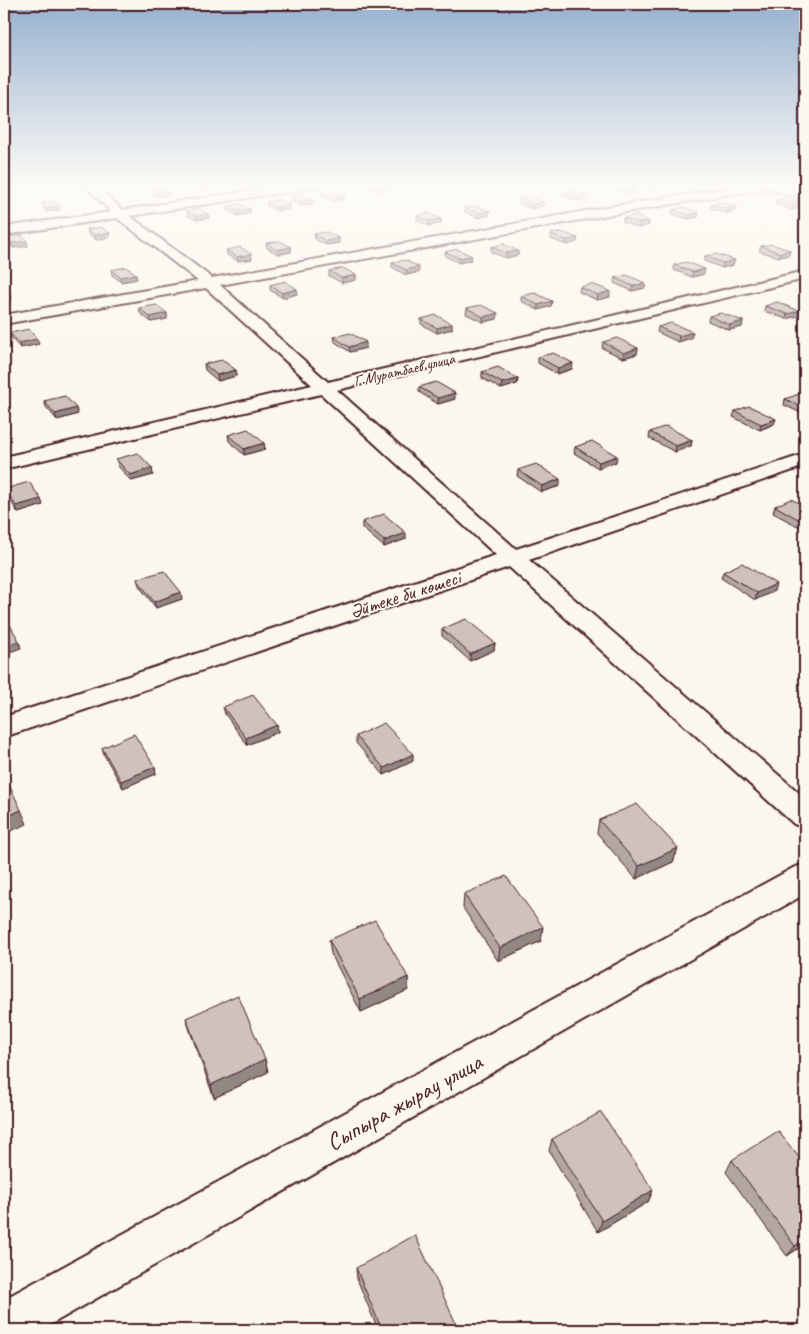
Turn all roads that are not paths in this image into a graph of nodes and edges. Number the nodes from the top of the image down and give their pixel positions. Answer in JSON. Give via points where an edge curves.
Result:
{"nodes":[{"id":1,"x":162,"y":246,"type":"edge"},
{"id":2,"x":413,"y":246,"type":"edge"},
{"id":3,"x":805,"y":275,"type":"edge"},
{"id":4,"x":209,"y":283,"type":"junction"},
{"id":5,"x":4,"y":320,"type":"edge"},
{"id":6,"x":326,"y":387,"type":"junction"},
{"id":7,"x":805,"y":460,"type":"edge"},
{"id":8,"x":4,"y":463,"type":"edge"},
{"id":9,"x":513,"y":558,"type":"junction"},
{"id":10,"x":4,"y":727,"type":"edge"},
{"id":11,"x":805,"y":816,"type":"edge"},
{"id":12,"x":805,"y":878,"type":"edge"},
{"id":13,"x":4,"y":1325,"type":"edge"}],
"edges":[{"from":1,"to":4,"type":"street"},
{"from":2,"to":4,"type":"street"},
{"from":3,"to":6,"type":"street","name":"Г.Муратбаев улица"},
{"from":4,"to":5,"type":"street"},
{"from":4,"to":6,"type":"street"},
{"from":6,"to":8,"type":"street","name":"Г.Муратбаев улица"},
{"from":6,"to":9,"type":"street"},
{"from":7,"to":9,"type":"street","name":"Әйтеке би көшесі"},
{"from":9,"to":10,"type":"street","name":"Әйтеке би көшесі"},
{"from":9,"to":11,"type":"street"},
{"from":12,"to":13,"type":"street","name":"Сыпыра жырау улица"}]}
